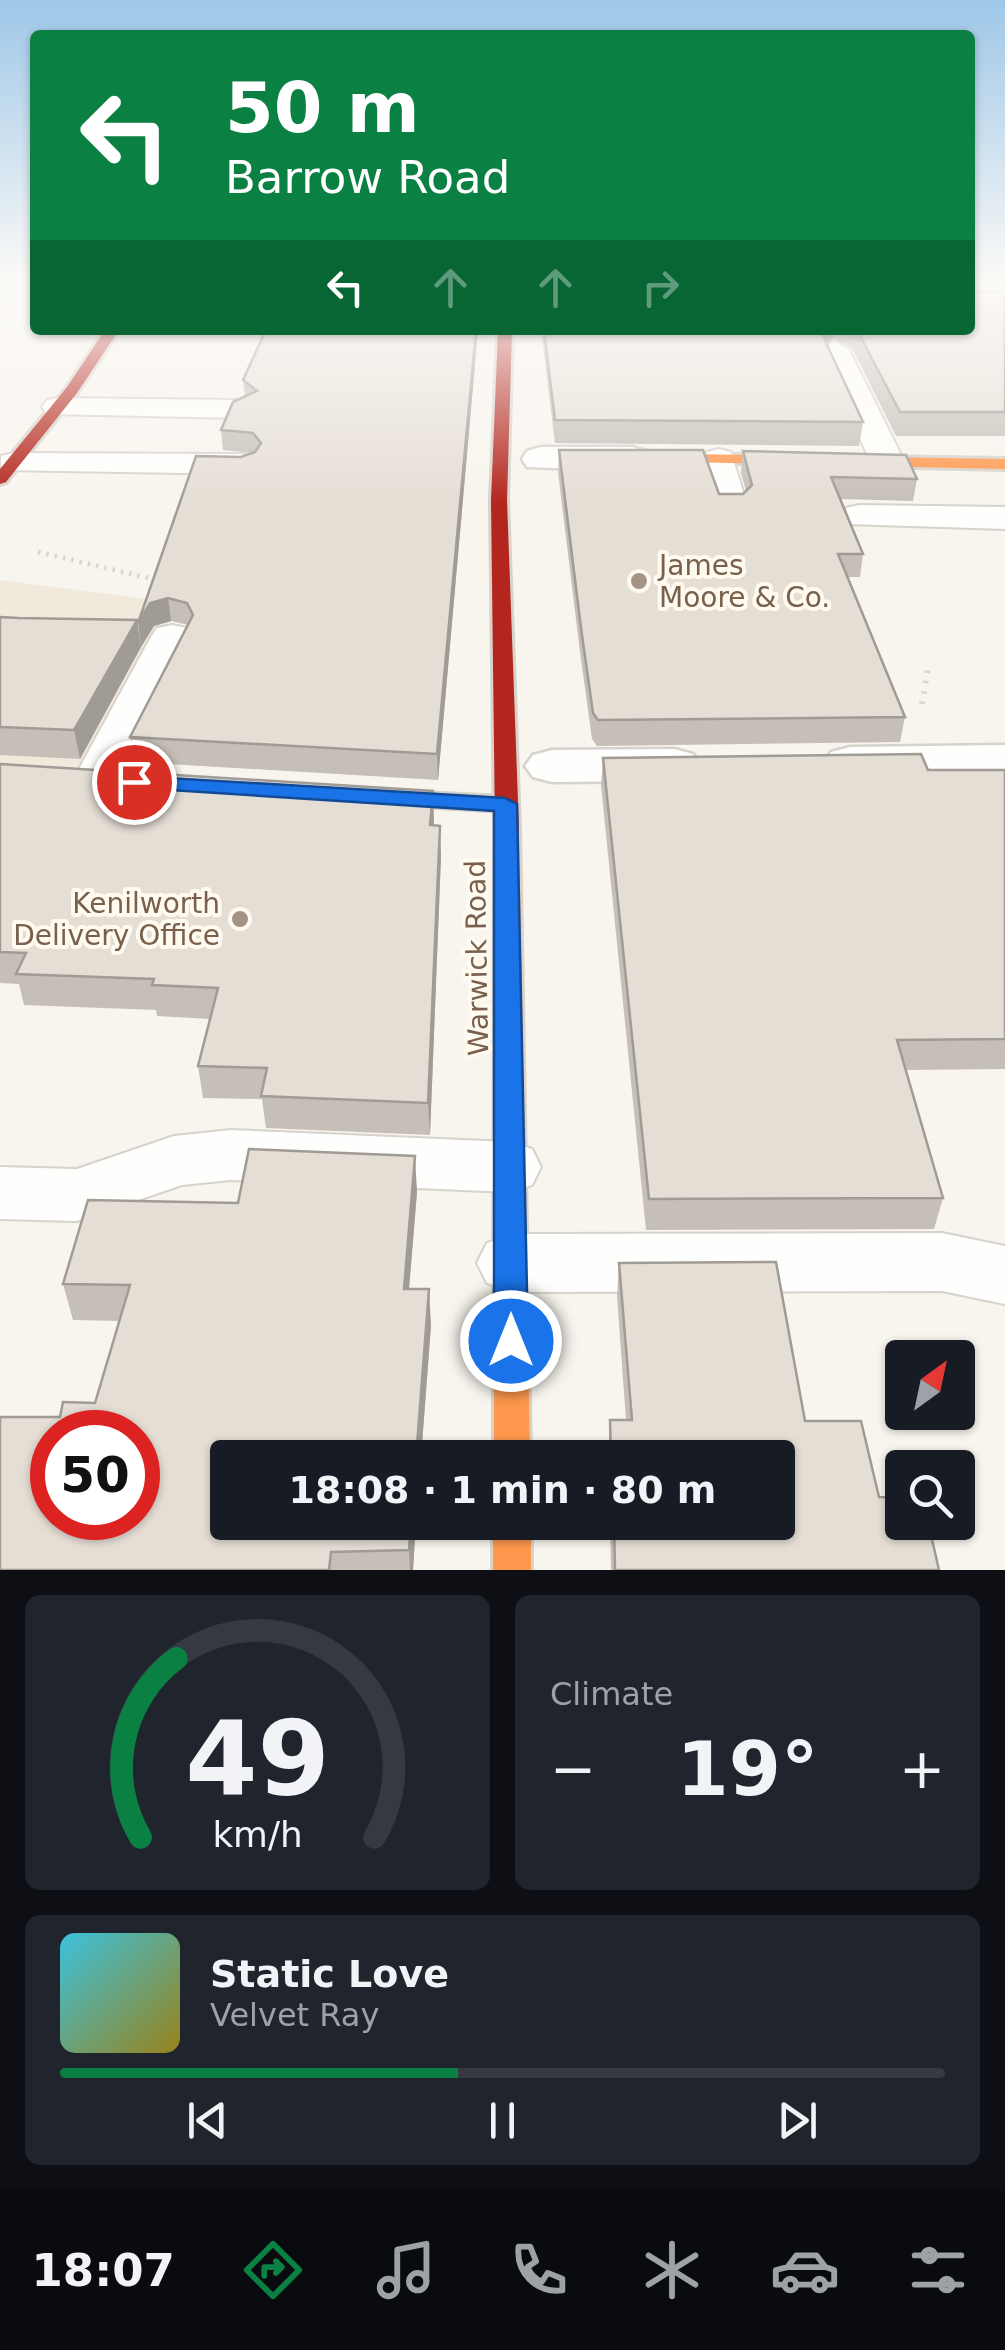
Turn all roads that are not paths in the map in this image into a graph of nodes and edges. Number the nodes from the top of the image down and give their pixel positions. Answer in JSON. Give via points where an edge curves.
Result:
{"nodes":[{"id":1,"x":93,"y":357,"type":"edge"},
{"id":2,"x":504,"y":357,"type":"edge"},
{"id":3,"x":838,"y":357,"type":"edge"},
{"id":4,"x":58,"y":407,"type":"junction"},
{"id":5,"x":239,"y":410,"type":"edge"},
{"id":6,"x":232,"y":455,"type":"edge"},
{"id":7,"x":541,"y":458,"type":"dead end"},
{"id":8,"x":705,"y":459,"type":"junction"},
{"id":9,"x":14,"y":462,"type":"edge"},
{"id":10,"x":888,"y":462,"type":"junction"},
{"id":11,"x":1005,"y":464,"type":"edge"},
{"id":12,"x":730,"y":504,"type":"edge"},
{"id":13,"x":859,"y":516,"type":"dead end"},
{"id":14,"x":1005,"y":518,"type":"edge"},
{"id":15,"x":172,"y":638,"type":"dead end"},
{"id":16,"x":1005,"y":761,"type":"edge"},
{"id":17,"x":727,"y":764,"type":"edge"},
{"id":18,"x":804,"y":764,"type":"edge"},
{"id":19,"x":552,"y":766,"type":"dead end"},
{"id":20,"x":98,"y":780,"type":"edge"},
{"id":21,"x":331,"y":796,"type":"edge"},
{"id":22,"x":505,"y":804,"type":"junction"},
{"id":23,"x":510,"y":1167,"type":"junction"},
{"id":24,"x":0,"y":1193,"type":"edge"},
{"id":25,"x":510,"y":1263,"type":"junction"},
{"id":26,"x":1005,"y":1275,"type":"edge"},
{"id":27,"x":512,"y":1440,"type":"edge"},
{"id":28,"x":512,"y":1540,"type":"edge"},
{"id":29,"x":512,"y":1570,"type":"edge"}],
"edges":[{"from":1,"to":4,"type":"main road"},
{"from":2,"to":22,"type":"main road","name":"Warwick Road"},
{"from":3,"to":10,"type":"lane"},
{"from":4,"to":5,"type":"lane"},
{"from":4,"to":9,"type":"main road"},
{"from":6,"to":9,"type":"lane"},
{"from":7,"to":8,"type":"street"},
{"from":8,"to":10,"type":"main road"},
{"from":8,"to":12,"type":"lane"},
{"from":10,"to":11,"type":"main road"},
{"from":13,"to":14,"type":"lane"},
{"from":15,"to":20,"type":"lane"},
{"from":16,"to":18,"type":"street"},
{"from":17,"to":19,"type":"street"},
{"from":21,"to":22,"type":"main road"},
{"from":22,"to":23,"type":"main road","name":"Warwick Road"},
{"from":23,"to":24,"type":"lane","via":[[231,1156],[174,1161],[77,1195]]},
{"from":23,"to":25,"type":"main road","name":"Warwick Road"},
{"from":25,"to":26,"type":"lane","via":[[942,1262]]},
{"from":25,"to":27,"type":"main road","name":"Warwick Road"},
{"from":28,"to":29,"type":"main road"}]}
